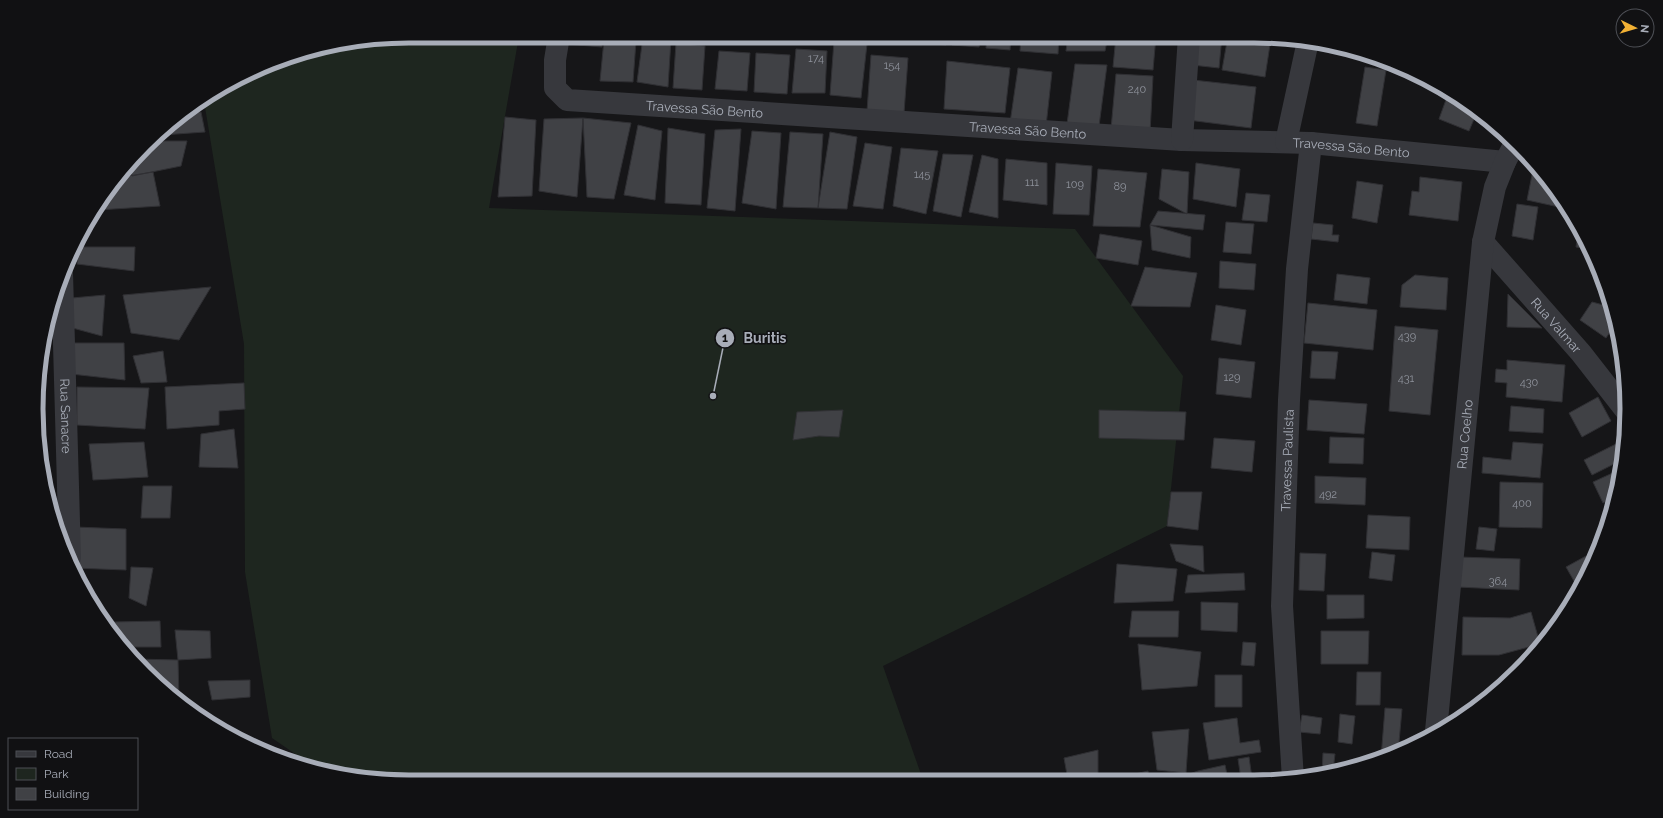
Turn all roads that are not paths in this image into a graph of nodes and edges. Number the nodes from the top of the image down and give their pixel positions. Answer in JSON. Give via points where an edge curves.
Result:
{"nodes":[{"id":1,"x":558,"y":43,"type":"edge"},
{"id":2,"x":1189,"y":43,"type":"edge"},
{"id":3,"x":1307,"y":47,"type":"edge"},
{"id":4,"x":1182,"y":140,"type":"junction"},
{"id":5,"x":1286,"y":142,"type":"junction"},
{"id":6,"x":1311,"y":143,"type":"junction"},
{"id":7,"x":1512,"y":149,"type":"edge"},
{"id":8,"x":1505,"y":162,"type":"junction"},
{"id":9,"x":1484,"y":242,"type":"junction"},
{"id":10,"x":62,"y":290,"type":"edge"},
{"id":11,"x":1620,"y":403,"type":"edge"},
{"id":12,"x":70,"y":546,"type":"edge"},
{"id":13,"x":1436,"y":726,"type":"edge"},
{"id":14,"x":1293,"y":773,"type":"edge"}],
"edges":[{"from":1,"to":4,"type":"street","name":"Travessa São Bento","via":[[555,88],[567,100]]},
{"from":2,"to":4,"type":"street"},
{"from":3,"to":5,"type":"street"},
{"from":4,"to":5,"type":"street","name":"Travessa São Bento"},
{"from":5,"to":6,"type":"street","name":"Travessa São Bento"},
{"from":6,"to":8,"type":"street","name":"Travessa São Bento"},
{"from":6,"to":14,"type":"street","name":"Travessa Paulista","via":[[1296,292],[1289,400],[1282,606]]},
{"from":7,"to":8,"type":"street","name":"Rua Coelho"},
{"from":8,"to":9,"type":"street","name":"Rua Coelho","via":[[1495,188]]},
{"from":9,"to":11,"type":"street","name":"Rua Valmar","via":[[1581,353]]},
{"from":9,"to":13,"type":"street","name":"Rua Coelho"},
{"from":10,"to":12,"type":"street","name":"Rua Sanacre"}]}
